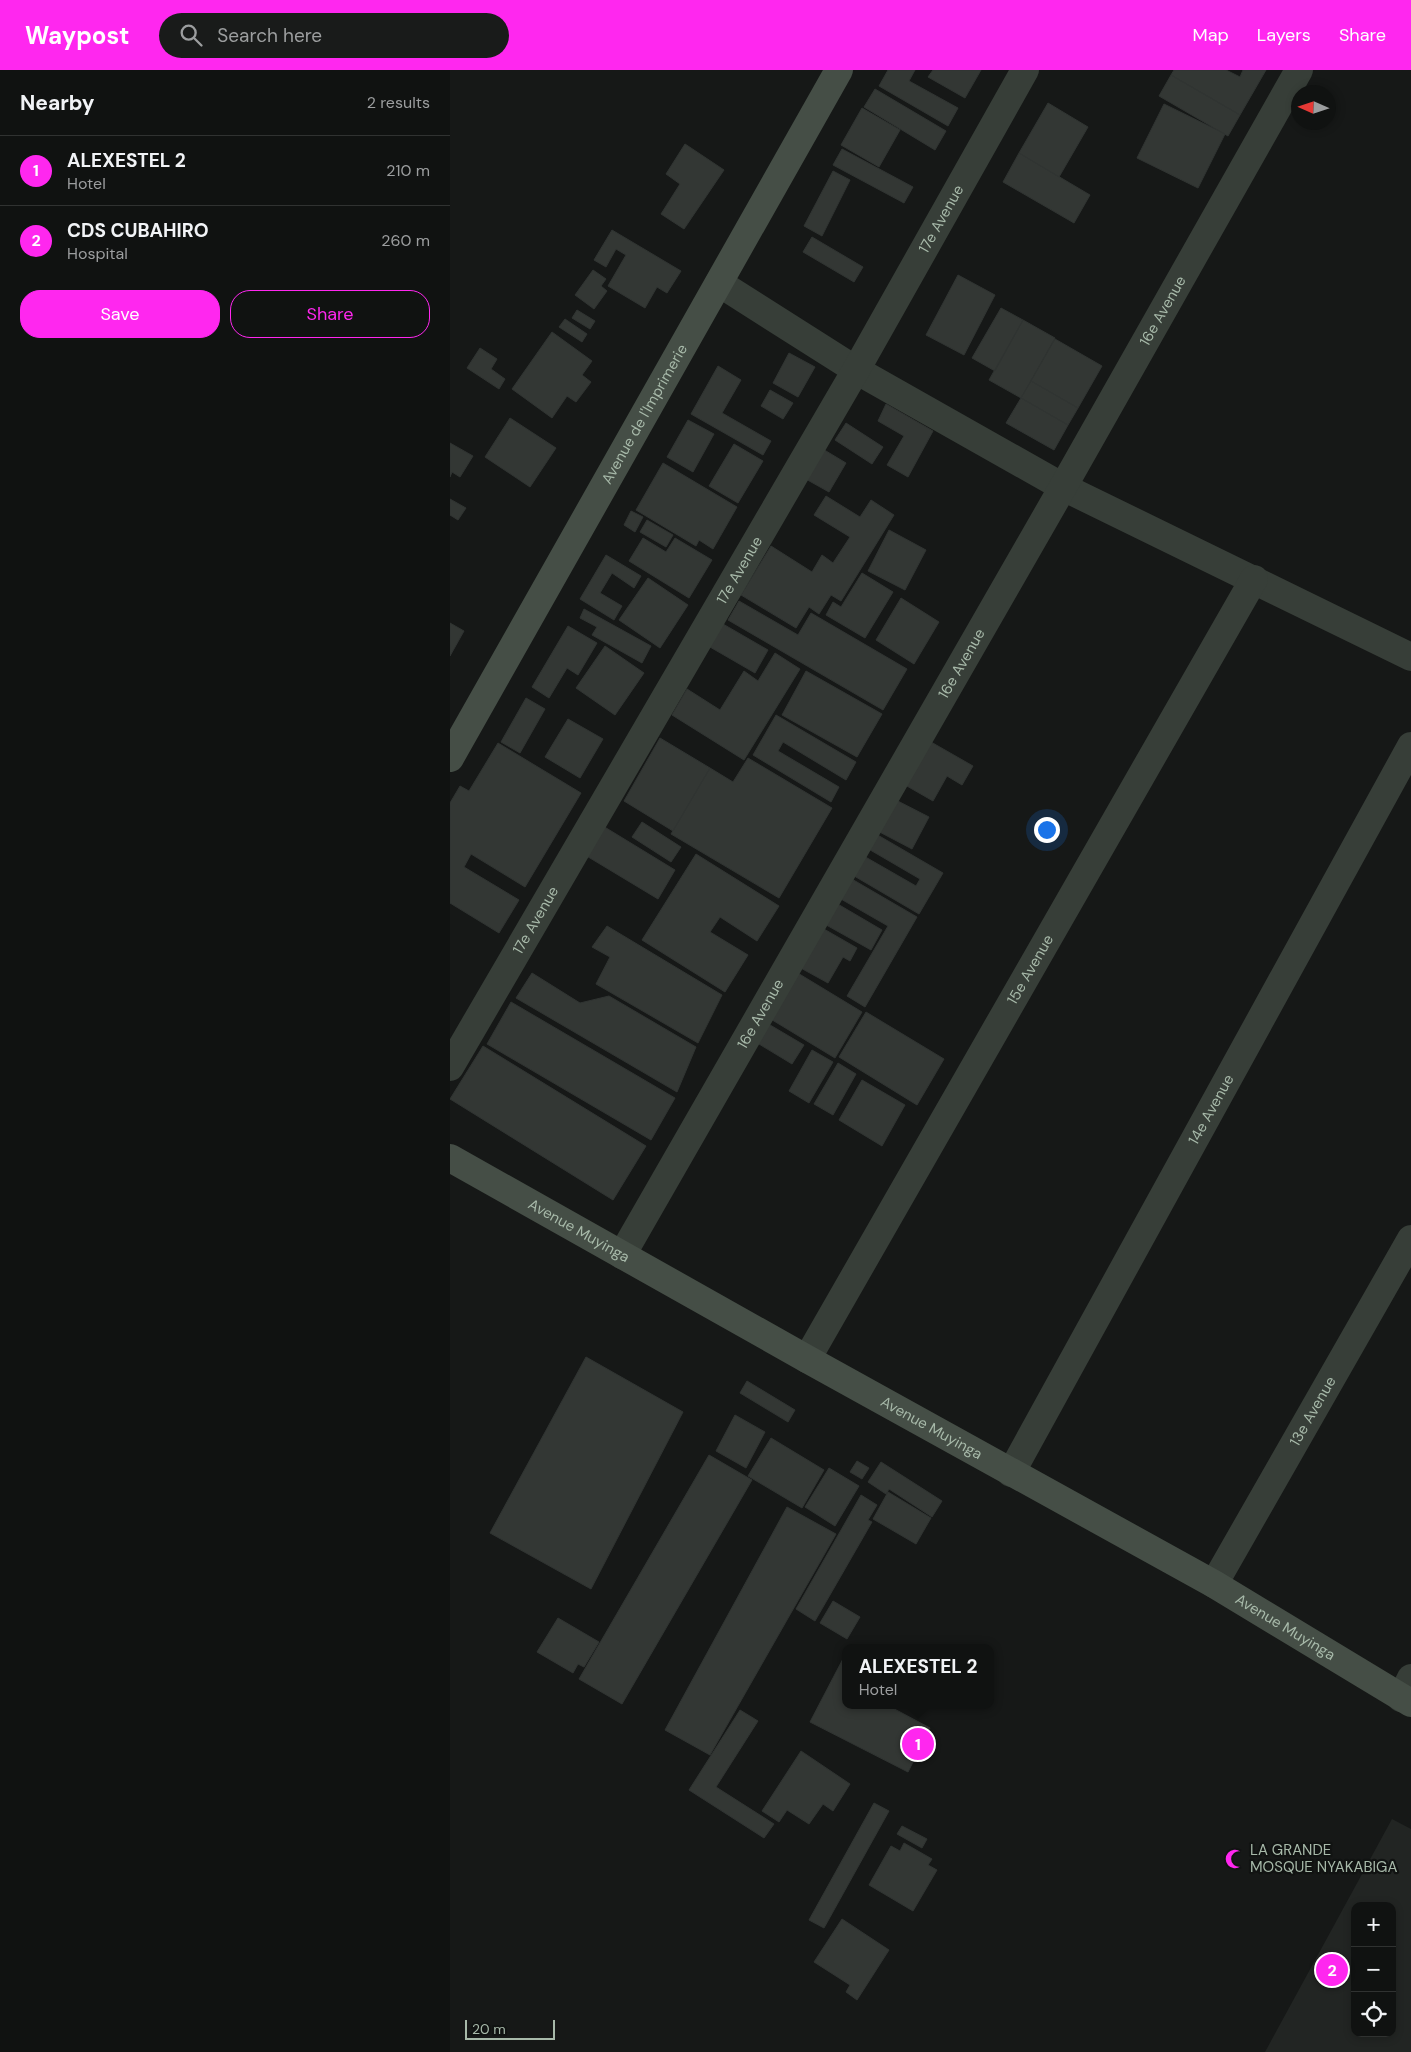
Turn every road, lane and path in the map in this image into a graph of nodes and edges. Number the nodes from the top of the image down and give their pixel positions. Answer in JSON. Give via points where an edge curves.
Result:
{"nodes":[{"id":1,"x":839,"y":70,"type":"edge"},
{"id":2,"x":1025,"y":70,"type":"edge"},
{"id":3,"x":1299,"y":70,"type":"edge"},
{"id":4,"x":719,"y":283,"type":"junction"},
{"id":5,"x":856,"y":370,"type":"junction"},
{"id":6,"x":1063,"y":488,"type":"junction"},
{"id":7,"x":1254,"y":580,"type":"junction"},
{"id":8,"x":1411,"y":657,"type":"edge"},
{"id":9,"x":1411,"y":746,"type":"edge"},
{"id":10,"x":450,"y":758,"type":"edge"},
{"id":11,"x":450,"y":1068,"type":"edge"},
{"id":12,"x":450,"y":1158,"type":"edge"},
{"id":13,"x":1411,"y":1239,"type":"edge"},
{"id":14,"x":622,"y":1255,"type":"junction"},
{"id":15,"x":808,"y":1360,"type":"junction"},
{"id":16,"x":1011,"y":1473,"type":"junction"},
{"id":17,"x":1214,"y":1584,"type":"junction"},
{"id":18,"x":1408,"y":1693,"type":"edge"}],
"edges":[{"from":1,"to":4,"type":"street","name":"Avenue de l'Imprimerie"},
{"from":2,"to":5,"type":"street","name":"17e Avenue"},
{"from":3,"to":6,"type":"street","name":"16e Avenue"},
{"from":4,"to":5,"type":"street"},
{"from":4,"to":10,"type":"street","name":"Avenue de l'Imprimerie"},
{"from":5,"to":6,"type":"street"},
{"from":5,"to":11,"type":"street","name":"17e Avenue"},
{"from":6,"to":7,"type":"street"},
{"from":6,"to":14,"type":"street","name":"16e Avenue"},
{"from":7,"to":8,"type":"street"},
{"from":7,"to":15,"type":"street","name":"15e Avenue"},
{"from":9,"to":16,"type":"street","name":"14e Avenue"},
{"from":12,"to":14,"type":"street","name":"Avenue Muyinga"},
{"from":13,"to":17,"type":"street","name":"13e Avenue"},
{"from":14,"to":15,"type":"street","name":"Avenue Muyinga"},
{"from":15,"to":16,"type":"street","name":"Avenue Muyinga"},
{"from":16,"to":17,"type":"street","name":"Avenue Muyinga"},
{"from":17,"to":18,"type":"street","name":"Avenue Muyinga"}]}
